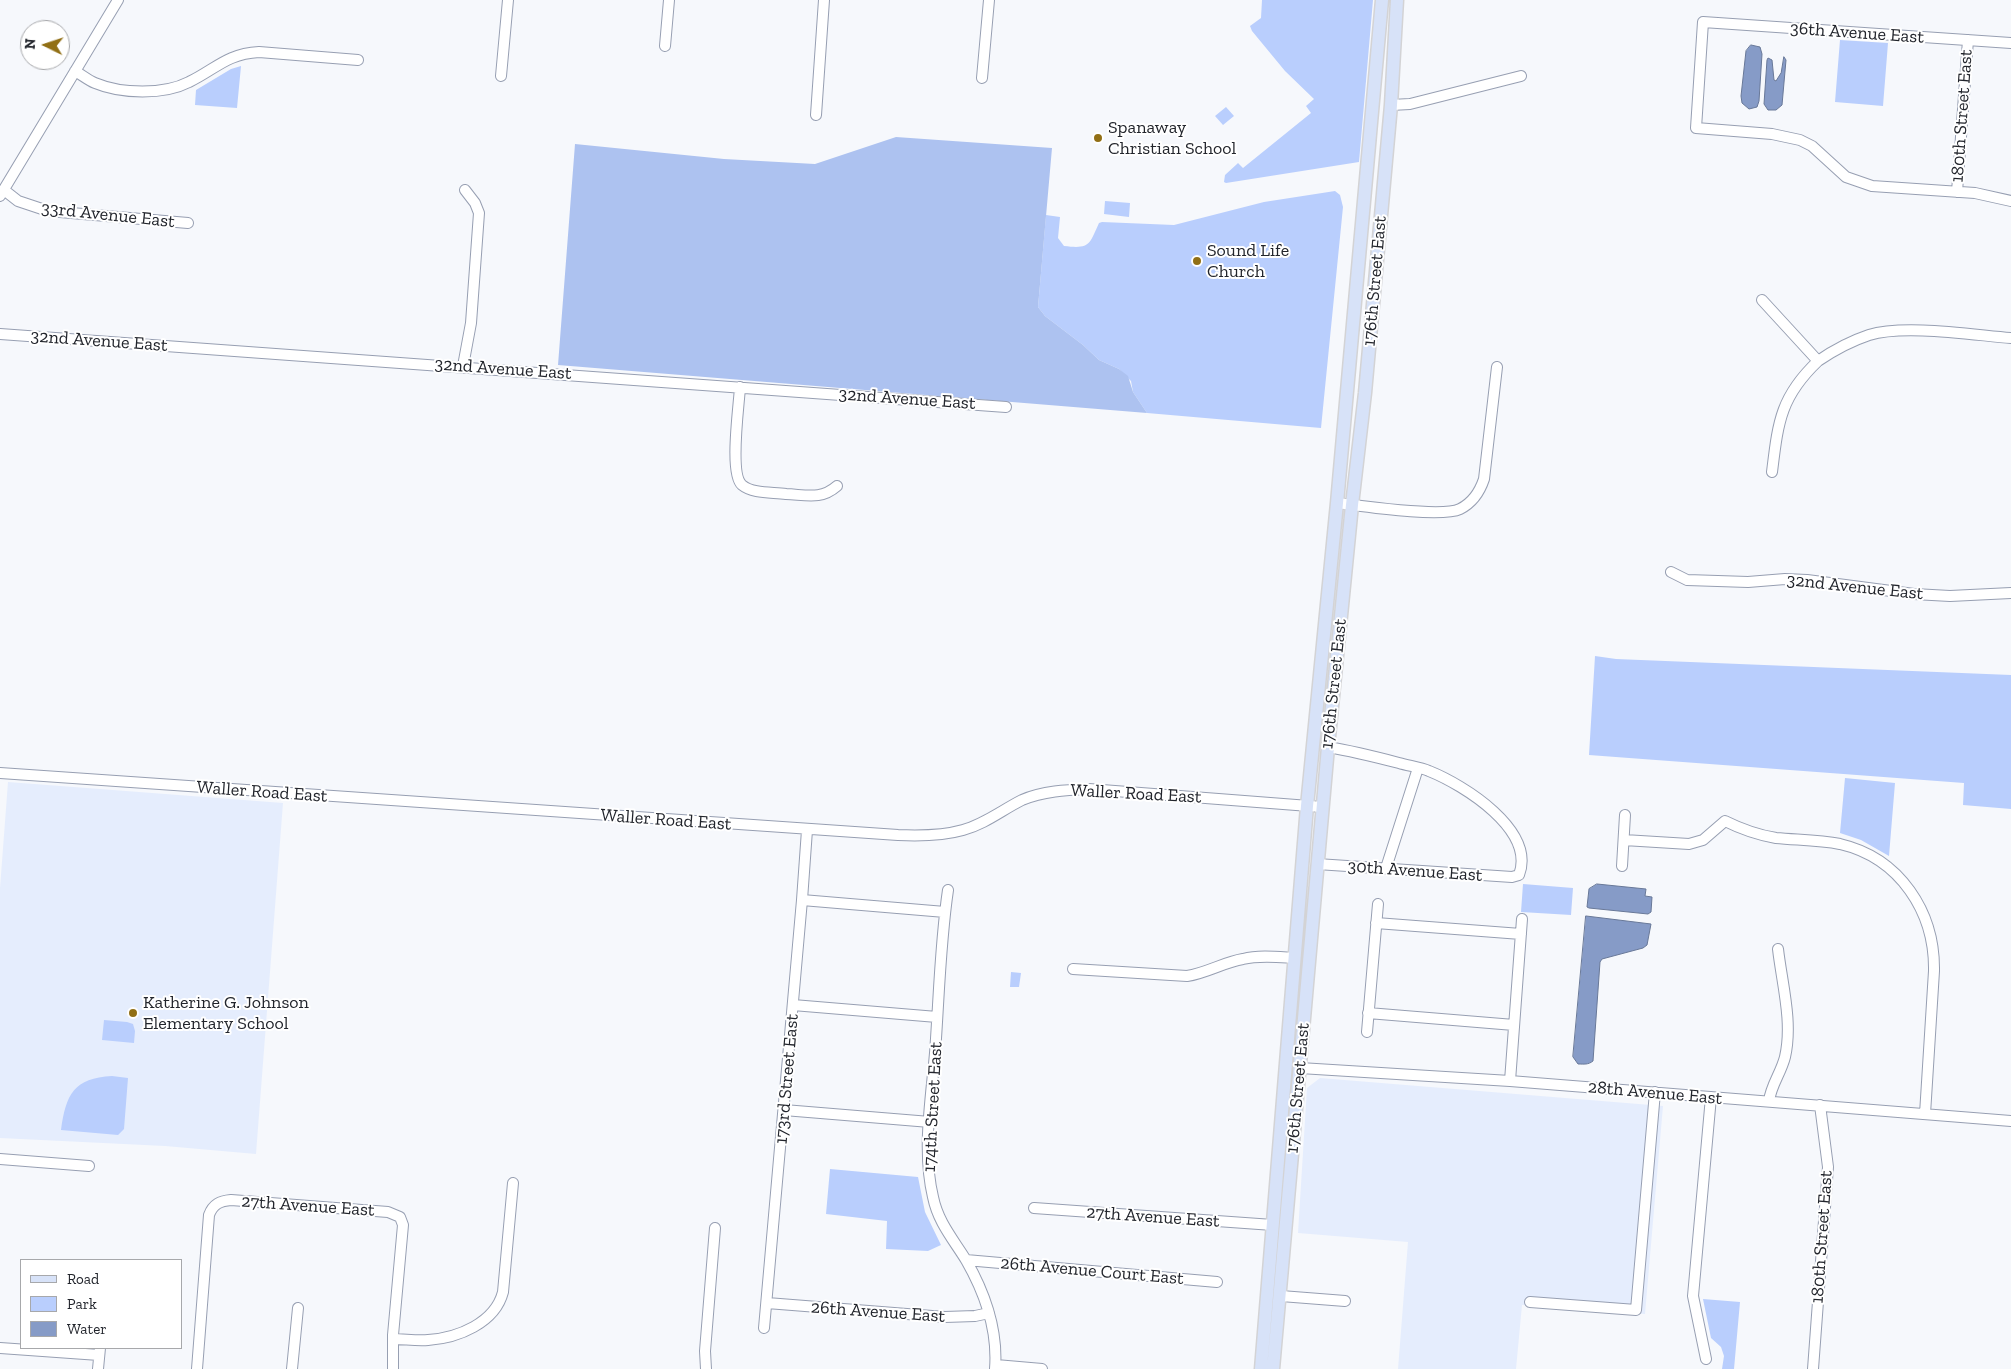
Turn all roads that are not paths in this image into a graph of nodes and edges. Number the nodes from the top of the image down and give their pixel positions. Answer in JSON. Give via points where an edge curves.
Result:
{"nodes":[{"id":1,"x":118,"y":0,"type":"edge"},
{"id":2,"x":508,"y":0,"type":"edge"},
{"id":3,"x":669,"y":0,"type":"edge"},
{"id":4,"x":824,"y":0,"type":"edge"},
{"id":5,"x":988,"y":0,"type":"edge"},
{"id":6,"x":1382,"y":0,"type":"edge"},
{"id":7,"x":1398,"y":0,"type":"edge"},
{"id":8,"x":1968,"y":40,"type":"junction"},
{"id":9,"x":2011,"y":43,"type":"edge"},
{"id":10,"x":665,"y":46,"type":"dead end"},
{"id":11,"x":358,"y":60,"type":"dead end"},
{"id":12,"x":75,"y":71,"type":"junction"},
{"id":13,"x":501,"y":76,"type":"dead end"},
{"id":14,"x":1521,"y":76,"type":"dead end"},
{"id":15,"x":982,"y":78,"type":"dead end"},
{"id":16,"x":1390,"y":105,"type":"junction"},
{"id":17,"x":816,"y":115,"type":"dead end"},
{"id":18,"x":465,"y":190,"type":"dead end"},
{"id":19,"x":1957,"y":192,"type":"junction"},
{"id":20,"x":2,"y":193,"type":"edge"},
{"id":21,"x":2011,"y":201,"type":"edge"},
{"id":22,"x":188,"y":223,"type":"dead end"},
{"id":23,"x":1762,"y":300,"type":"dead end"},
{"id":24,"x":0,"y":334,"type":"edge"},
{"id":25,"x":2011,"y":338,"type":"edge"},
{"id":26,"x":1818,"y":361,"type":"junction"},
{"id":27,"x":463,"y":366,"type":"junction"},
{"id":28,"x":1497,"y":367,"type":"dead end"},
{"id":29,"x":740,"y":387,"type":"junction"},
{"id":30,"x":1006,"y":407,"type":"dead end"},
{"id":31,"x":1772,"y":472,"type":"dead end"},
{"id":32,"x":837,"y":486,"type":"dead end"},
{"id":33,"x":1337,"y":504,"type":"junction"},
{"id":34,"x":1352,"y":505,"type":"junction"},
{"id":35,"x":1670,"y":572,"type":"dead end"},
{"id":36,"x":2011,"y":593,"type":"edge"},
{"id":37,"x":1328,"y":746,"type":"junction"},
{"id":38,"x":1418,"y":768,"type":"junction"},
{"id":39,"x":0,"y":773,"type":"edge"},
{"id":40,"x":1307,"y":806,"type":"junction"},
{"id":41,"x":1322,"y":807,"type":"junction"},
{"id":42,"x":1625,"y":815,"type":"dead end"},
{"id":43,"x":807,"y":830,"type":"junction"},
{"id":44,"x":1624,"y":840,"type":"junction"},
{"id":45,"x":1317,"y":864,"type":"junction"},
{"id":46,"x":1622,"y":866,"type":"dead end"},
{"id":47,"x":1386,"y":868,"type":"junction"},
{"id":48,"x":948,"y":890,"type":"dead end"},
{"id":49,"x":802,"y":900,"type":"junction"},
{"id":50,"x":1378,"y":904,"type":"dead end"},
{"id":51,"x":945,"y":912,"type":"junction"},
{"id":52,"x":1522,"y":919,"type":"dead end"},
{"id":53,"x":1376,"y":923,"type":"junction"},
{"id":54,"x":1521,"y":934,"type":"junction"},
{"id":55,"x":1778,"y":949,"type":"dead end"},
{"id":56,"x":1294,"y":958,"type":"junction"},
{"id":57,"x":1072,"y":969,"type":"dead end"},
{"id":58,"x":1290,"y":1004,"type":"junction"},
{"id":59,"x":793,"y":1005,"type":"junction"},
{"id":60,"x":1368,"y":1013,"type":"junction"},
{"id":61,"x":937,"y":1017,"type":"junction"},
{"id":62,"x":1514,"y":1025,"type":"junction"},
{"id":63,"x":1367,"y":1032,"type":"dead end"},
{"id":64,"x":1300,"y":1068,"type":"junction"},
{"id":65,"x":1510,"y":1081,"type":"junction"},
{"id":66,"x":1655,"y":1092,"type":"junction"},
{"id":67,"x":1711,"y":1097,"type":"junction"},
{"id":68,"x":1769,"y":1101,"type":"junction"},
{"id":69,"x":1820,"y":1105,"type":"junction"},
{"id":70,"x":784,"y":1110,"type":"junction"},
{"id":71,"x":1925,"y":1114,"type":"junction"},
{"id":72,"x":2011,"y":1121,"type":"edge"},
{"id":73,"x":930,"y":1122,"type":"junction"},
{"id":74,"x":0,"y":1159,"type":"edge"},
{"id":75,"x":89,"y":1166,"type":"dead end"},
{"id":76,"x":513,"y":1183,"type":"dead end"},
{"id":77,"x":1034,"y":1208,"type":"dead end"},
{"id":78,"x":1273,"y":1225,"type":"junction"},
{"id":79,"x":715,"y":1228,"type":"dead end"},
{"id":80,"x":966,"y":1260,"type":"junction"},
{"id":81,"x":1217,"y":1282,"type":"dead end"},
{"id":82,"x":1281,"y":1296,"type":"junction"},
{"id":83,"x":1345,"y":1301,"type":"dead end"},
{"id":84,"x":1530,"y":1302,"type":"dead end"},
{"id":85,"x":767,"y":1303,"type":"junction"},
{"id":86,"x":298,"y":1308,"type":"dead end"},
{"id":87,"x":989,"y":1313,"type":"junction"},
{"id":88,"x":764,"y":1328,"type":"dead end"},
{"id":89,"x":393,"y":1339,"type":"junction"},
{"id":90,"x":0,"y":1348,"type":"edge"},
{"id":91,"x":20,"y":1349,"type":"edge"},
{"id":92,"x":25,"y":1349,"type":"edge"},
{"id":93,"x":1262,"y":1349,"type":"junction"},
{"id":94,"x":100,"y":1352,"type":"edge"},
{"id":95,"x":1706,"y":1359,"type":"dead end"},
{"id":96,"x":996,"y":1367,"type":"edge"},
{"id":97,"x":98,"y":1369,"type":"edge"},
{"id":98,"x":197,"y":1369,"type":"edge"},
{"id":99,"x":292,"y":1369,"type":"edge"},
{"id":100,"x":393,"y":1369,"type":"edge"},
{"id":101,"x":706,"y":1369,"type":"edge"},
{"id":102,"x":1042,"y":1369,"type":"edge"},
{"id":103,"x":1261,"y":1369,"type":"edge"},
{"id":104,"x":1268,"y":1369,"type":"edge"},
{"id":105,"x":1273,"y":1369,"type":"edge"},
{"id":106,"x":1813,"y":1369,"type":"edge"}],
"edges":[{"from":1,"to":12,"type":"street"},
{"from":2,"to":13,"type":"street"},
{"from":3,"to":10,"type":"street"},
{"from":4,"to":17,"type":"street"},
{"from":5,"to":15,"type":"street"},
{"from":6,"to":33,"type":"main road","name":"176th Street East"},
{"from":7,"to":16,"type":"main road","name":"176th Street East"},
{"from":8,"to":9,"type":"street","name":"36th Avenue East"},
{"from":8,"to":19,"type":"street","name":"180th Street East"},
{"from":8,"to":19,"type":"street","name":"36th Avenue East","via":[[1703,22],[1696,128],[1772,134],[1800,140],[1812,146],[1846,177],[1872,186]]},
{"from":11,"to":12,"type":"street","via":[[246,53],[225,60],[179,87],[156,91],[107,86]]},
{"from":12,"to":20,"type":"street"},
{"from":14,"to":16,"type":"street","via":[[1410,104]]},
{"from":16,"to":34,"type":"main road","name":"176th Street East"},
{"from":18,"to":27,"type":"street","via":[[479,213],[471,323]]},
{"from":19,"to":21,"type":"street"},
{"from":20,"to":22,"type":"street","name":"33rd Avenue East","via":[[48,211]]},
{"from":23,"to":26,"type":"street"},
{"from":24,"to":27,"type":"street","name":"32nd Avenue East"},
{"from":25,"to":26,"type":"street","via":[[1891,331],[1870,334],[1841,346]]},
{"from":26,"to":31,"type":"street","via":[[1800,379],[1786,404],[1776,433]]},
{"from":27,"to":29,"type":"street","name":"32nd Avenue East"},
{"from":28,"to":34,"type":"street","via":[[1484,479],[1474,498],[1460,509],[1444,512]]},
{"from":29,"to":30,"type":"street","name":"32nd Avenue East"},
{"from":29,"to":32,"type":"street","via":[[734,464],[738,481],[758,491],[814,496],[829,493]]},
{"from":33,"to":34,"type":"street"},
{"from":33,"to":40,"type":"main road","name":"176th Street East"},
{"from":34,"to":37,"type":"main road","name":"176th Street East"},
{"from":35,"to":36,"type":"street","name":"32nd Avenue East","via":[[1686,580],[1807,580],[1950,596]]},
{"from":37,"to":38,"type":"street"},
{"from":37,"to":41,"type":"main road","name":"176th Street East"},
{"from":38,"to":47,"type":"street"},
{"from":38,"to":47,"type":"street","name":"30th Avenue East","via":[[1455,785],[1485,804],[1502,820],[1518,842],[1522,868],[1519,875],[1512,878]]},
{"from":39,"to":43,"type":"street","name":"Waller Road East"},
{"from":40,"to":41,"type":"street","name":"Waller Road East"},
{"from":40,"to":43,"type":"street","name":"Waller Road East","via":[[1089,789],[1064,790],[1022,800],[986,821],[947,834]]},
{"from":40,"to":56,"type":"main road","name":"176th Street East"},
{"from":41,"to":45,"type":"main road","name":"176th Street East"},
{"from":42,"to":44,"type":"street"},
{"from":43,"to":49,"type":"street","name":"173rd Street East"},
{"from":44,"to":46,"type":"street"},
{"from":44,"to":71,"type":"street","via":[[1689,844],[1703,840],[1725,821],[1775,838],[1848,846],[1889,868],[1915,897],[1929,928],[1934,953]]},
{"from":45,"to":47,"type":"street","name":"30th Avenue East"},
{"from":45,"to":64,"type":"main road","name":"176th Street East"},
{"from":48,"to":51,"type":"street","name":"174th Street East"},
{"from":49,"to":51,"type":"street"},
{"from":49,"to":59,"type":"street","name":"173rd Street East"},
{"from":50,"to":53,"type":"street"},
{"from":51,"to":61,"type":"street","name":"174th Street East"},
{"from":52,"to":54,"type":"street"},
{"from":53,"to":54,"type":"street"},
{"from":53,"to":60,"type":"street"},
{"from":54,"to":62,"type":"street"},
{"from":55,"to":68,"type":"street","via":[[1788,1019],[1785,1057],[1771,1088]]},
{"from":56,"to":57,"type":"street","via":[[1241,959],[1187,976]]},
{"from":56,"to":58,"type":"main road","name":"176th Street East"},
{"from":58,"to":64,"type":"main road","via":[[1297,1014],[1293,1062]]},
{"from":58,"to":78,"type":"main road","name":"176th Street East"},
{"from":59,"to":61,"type":"street"},
{"from":59,"to":70,"type":"street","name":"173rd Street East"},
{"from":60,"to":62,"type":"street"},
{"from":60,"to":63,"type":"street"},
{"from":61,"to":73,"type":"street","name":"174th Street East"},
{"from":62,"to":65,"type":"street"},
{"from":64,"to":65,"type":"street","name":"28th Avenue East"},
{"from":64,"to":82,"type":"main road","name":"176th Street East"},
{"from":65,"to":66,"type":"street","name":"28th Avenue East"},
{"from":66,"to":67,"type":"street","name":"28th Avenue East"},
{"from":66,"to":84,"type":"street","via":[[1636,1310]]},
{"from":67,"to":68,"type":"street","name":"28th Avenue East"},
{"from":67,"to":95,"type":"street","via":[[1694,1296]]},
{"from":68,"to":69,"type":"street","name":"28th Avenue East"},
{"from":69,"to":71,"type":"street","name":"28th Avenue East"},
{"from":69,"to":106,"type":"street","name":"180th Street East","via":[[1828,1167]]},
{"from":70,"to":73,"type":"street"},
{"from":70,"to":85,"type":"street","name":"173rd Street East"},
{"from":71,"to":72,"type":"street","name":"28th Avenue East"},
{"from":73,"to":80,"type":"street","name":"174th Street East","via":[[928,1166],[933,1198],[939,1218]]},
{"from":74,"to":75,"type":"street"},
{"from":76,"to":89,"type":"street","via":[[503,1292],[496,1309],[480,1323],[449,1337]]},
{"from":77,"to":78,"type":"street","name":"27th Avenue East"},
{"from":78,"to":93,"type":"main road","name":"176th Street East"},
{"from":79,"to":101,"type":"street"},
{"from":80,"to":81,"type":"street","name":"26th Avenue Court East"},
{"from":80,"to":87,"type":"street","name":"174th Street East"},
{"from":82,"to":83,"type":"street"},
{"from":82,"to":105,"type":"main road","name":"176th Street East"},
{"from":85,"to":87,"type":"street","name":"26th Avenue East","via":[[945,1318]]},
{"from":85,"to":88,"type":"street","name":"173rd Street East"},
{"from":86,"to":99,"type":"street"},
{"from":87,"to":96,"type":"street","name":"174th Street East"},
{"from":89,"to":98,"type":"street","name":"27th Avenue East","via":[[403,1225],[400,1217],[388,1212],[223,1200],[212,1208],[209,1215]]},
{"from":89,"to":100,"type":"street"},
{"from":90,"to":91,"type":"street"},
{"from":92,"to":94,"type":"street"},
{"from":93,"to":103,"type":"main road","name":"176th Street East"},
{"from":93,"to":104,"type":"main road","via":[[1269,1357]]},
{"from":94,"to":97,"type":"street"},
{"from":96,"to":102,"type":"street"}]}
